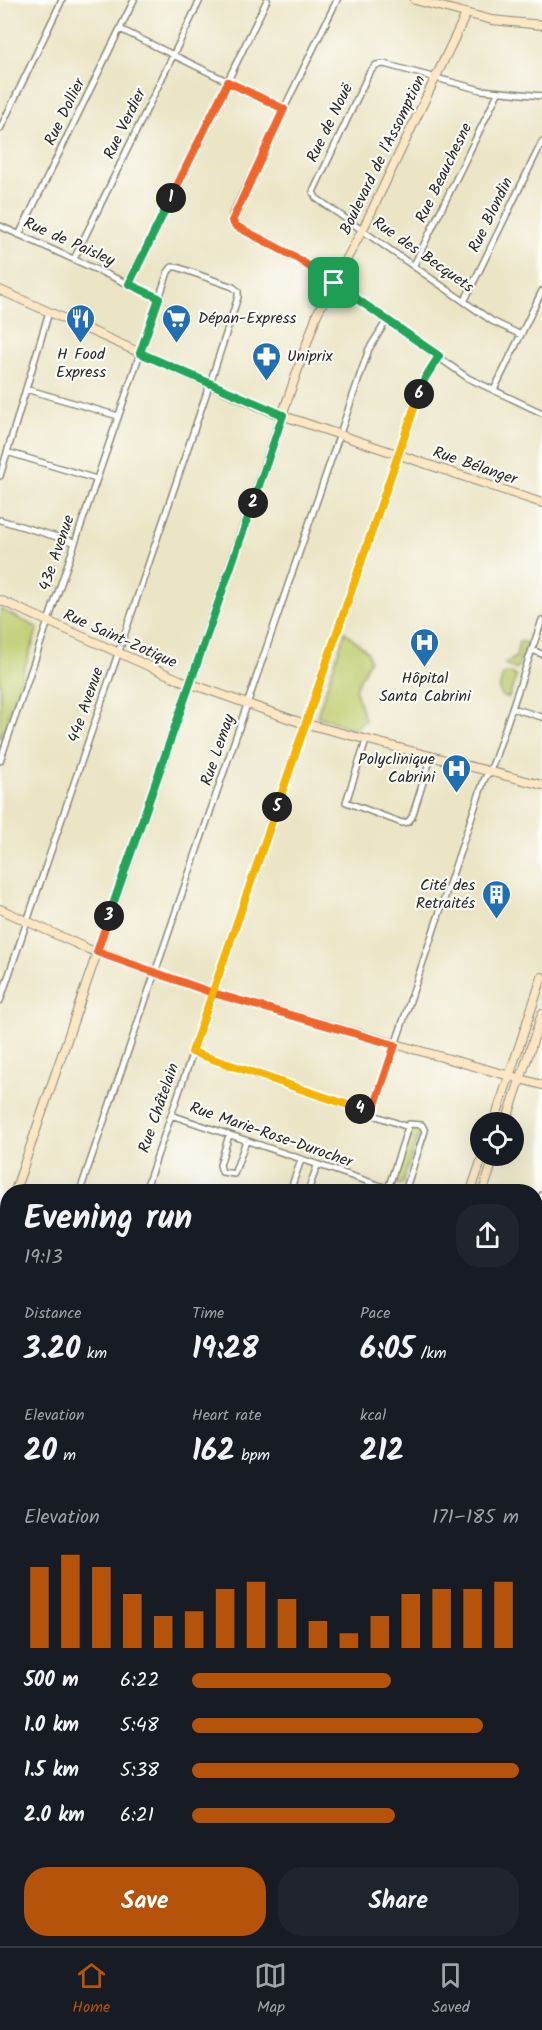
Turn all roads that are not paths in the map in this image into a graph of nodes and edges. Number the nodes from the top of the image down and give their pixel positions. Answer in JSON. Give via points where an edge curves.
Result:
{"nodes":[{"id":1,"x":62,"y":0,"type":"edge"},
{"id":2,"x":134,"y":0,"type":"edge"},
{"id":3,"x":200,"y":0,"type":"edge"},
{"id":4,"x":267,"y":0,"type":"edge"},
{"id":5,"x":337,"y":0,"type":"edge"},
{"id":6,"x":415,"y":0,"type":"edge"},
{"id":7,"x":466,"y":14,"type":"junction"},
{"id":8,"x":542,"y":25,"type":"edge"},
{"id":9,"x":120,"y":29,"type":"junction"},
{"id":10,"x":173,"y":56,"type":"junction"},
{"id":11,"x":436,"y":79,"type":"junction"},
{"id":12,"x":228,"y":82,"type":"junction"},
{"id":13,"x":498,"y":93,"type":"junction"},
{"id":14,"x":542,"y":96,"type":"edge"},
{"id":15,"x":284,"y":109,"type":"junction"},
{"id":16,"x":0,"y":129,"type":"edge"},
{"id":17,"x":542,"y":142,"type":"edge"},
{"id":18,"x":313,"y":194,"type":"joint"},
{"id":19,"x":0,"y":226,"type":"edge"},
{"id":20,"x":362,"y":229,"type":"junction"},
{"id":21,"x":19,"y":235,"type":"junction"},
{"id":22,"x":74,"y":259,"type":"junction"},
{"id":23,"x":414,"y":265,"type":"junction"},
{"id":24,"x":334,"y":283,"type":"junction"},
{"id":25,"x":129,"y":284,"type":"junction"},
{"id":26,"x":0,"y":290,"type":"edge"},
{"id":27,"x":542,"y":291,"type":"edge"},
{"id":28,"x":159,"y":298,"type":"junction"},
{"id":29,"x":465,"y":300,"type":"junction"},
{"id":30,"x":49,"y":312,"type":"junction"},
{"id":31,"x":387,"y":320,"type":"junction"},
{"id":32,"x":521,"y":335,"type":"junction"},
{"id":33,"x":140,"y":353,"type":"junction"},
{"id":34,"x":439,"y":356,"type":"junction"},
{"id":35,"x":210,"y":384,"type":"junction"},
{"id":36,"x":26,"y":388,"type":"junction"},
{"id":37,"x":494,"y":390,"type":"junction"},
{"id":38,"x":542,"y":413,"type":"edge"},
{"id":39,"x":283,"y":415,"type":"junction"},
{"id":40,"x":118,"y":416,"type":"junction"},
{"id":41,"x":340,"y":434,"type":"junction"},
{"id":42,"x":8,"y":452,"type":"junction"},
{"id":43,"x":399,"y":454,"type":"junction"},
{"id":44,"x":0,"y":476,"type":"edge"},
{"id":45,"x":96,"y":478,"type":"junction"},
{"id":46,"x":542,"y":503,"type":"edge"},
{"id":47,"x":0,"y":520,"type":"edge"},
{"id":48,"x":74,"y":542,"type":"junction"},
{"id":49,"x":0,"y":600,"type":"edge"},
{"id":50,"x":542,"y":620,"type":"edge"},
{"id":51,"x":48,"y":622,"type":"junction"},
{"id":52,"x":532,"y":650,"type":"junction"},
{"id":53,"x":117,"y":653,"type":"junction"},
{"id":54,"x":542,"y":654,"type":"edge"},
{"id":55,"x":190,"y":684,"type":"junction"},
{"id":56,"x":248,"y":703,"type":"junction"},
{"id":57,"x":512,"y":708,"type":"junction"},
{"id":58,"x":542,"y":717,"type":"edge"},
{"id":59,"x":305,"y":724,"type":"junction"},
{"id":60,"x":366,"y":741,"type":"junction"},
{"id":61,"x":431,"y":757,"type":"junction"},
{"id":62,"x":0,"y":761,"type":"edge"},
{"id":63,"x":489,"y":771,"type":"junction"},
{"id":64,"x":542,"y":785,"type":"edge"},
{"id":65,"x":0,"y":909,"type":"edge"},
{"id":66,"x":27,"y":921,"type":"junction"},
{"id":67,"x":97,"y":952,"type":"junction"},
{"id":68,"x":156,"y":972,"type":"junction"},
{"id":69,"x":542,"y":977,"type":"edge"},
{"id":70,"x":213,"y":993,"type":"junction"},
{"id":71,"x":0,"y":1001,"type":"edge"},
{"id":72,"x":542,"y":1014,"type":"edge"},
{"id":73,"x":395,"y":1045,"type":"junction"},
{"id":74,"x":192,"y":1052,"type":"junction"},
{"id":75,"x":509,"y":1076,"type":"junction"},
{"id":76,"x":520,"y":1079,"type":"junction"},
{"id":77,"x":542,"y":1085,"type":"edge"},
{"id":78,"x":497,"y":1112,"type":"edge"},
{"id":79,"x":509,"y":1112,"type":"edge"},
{"id":80,"x":372,"y":1114,"type":"junction"},
{"id":81,"x":171,"y":1115,"type":"junction"},
{"id":82,"x":408,"y":1127,"type":"junction"},
{"id":83,"x":229,"y":1135,"type":"junction"},
{"id":84,"x":246,"y":1141,"type":"junction"},
{"id":85,"x":301,"y":1160,"type":"junction"},
{"id":86,"x":317,"y":1166,"type":"junction"},
{"id":87,"x":479,"y":1166,"type":"edge"},
{"id":88,"x":491,"y":1166,"type":"edge"},
{"id":89,"x":17,"y":1184,"type":"edge"},
{"id":90,"x":82,"y":1184,"type":"edge"},
{"id":91,"x":147,"y":1184,"type":"edge"},
{"id":92,"x":292,"y":1184,"type":"edge"},
{"id":93,"x":311,"y":1184,"type":"edge"},
{"id":94,"x":370,"y":1184,"type":"edge"},
{"id":95,"x":390,"y":1184,"type":"edge"},
{"id":96,"x":407,"y":1184,"type":"edge"},
{"id":97,"x":473,"y":1184,"type":"edge"},
{"id":98,"x":485,"y":1184,"type":"edge"}],
"edges":[{"from":1,"to":16,"type":"street"},
{"from":2,"to":9,"type":"street","name":"Rue Dollier"},
{"from":3,"to":10,"type":"street","name":"Rue Verdier"},
{"from":4,"to":12,"type":"street"},
{"from":5,"to":15,"type":"street"},
{"from":6,"to":7,"type":"street"},
{"from":7,"to":8,"type":"street"},
{"from":7,"to":11,"type":"street","name":"Boulevard de l'Assomption"},
{"from":9,"to":10,"type":"street"},
{"from":9,"to":21,"type":"street","name":"Rue Dollier"},
{"from":10,"to":12,"type":"street"},
{"from":10,"to":22,"type":"street","name":"Rue Verdier"},
{"from":11,"to":13,"type":"street"},
{"from":11,"to":18,"type":"street","name":"Rue de Nouë","via":[[376,65]]},
{"from":11,"to":20,"type":"street","name":"Boulevard de l'Assomption"},
{"from":12,"to":15,"type":"street"},
{"from":12,"to":25,"type":"street"},
{"from":13,"to":14,"type":"street"},
{"from":13,"to":23,"type":"street","name":"Rue Beauchesne"},
{"from":15,"to":24,"type":"street","via":[[232,221]]},
{"from":17,"to":29,"type":"street","name":"Rue Blondin"},
{"from":18,"to":20,"type":"street","name":"Rue des Becquets"},
{"from":19,"to":21,"type":"street","name":"Rue de Paisley"},
{"from":20,"to":23,"type":"street","name":"Rue des Becquets"},
{"from":20,"to":24,"type":"street","name":"Boulevard de l'Assomption"},
{"from":21,"to":22,"type":"street","name":"Rue de Paisley"},
{"from":22,"to":25,"type":"street","name":"Rue de Paisley"},
{"from":23,"to":29,"type":"street","name":"Rue des Becquets"},
{"from":24,"to":31,"type":"street"},
{"from":24,"to":39,"type":"street","name":"Boulevard de l'Assomption","via":[[317,314]]},
{"from":25,"to":28,"type":"street","name":"Rue de Paisley"},
{"from":26,"to":30,"type":"street","name":"Rue Bélanger"},
{"from":27,"to":32,"type":"street"},
{"from":28,"to":33,"type":"street","name":"43e Avenue"},
{"from":28,"to":35,"type":"street","name":"44e Avenue","via":[[168,272],[175,267],[238,291]]},
{"from":29,"to":32,"type":"street","name":"Rue des Becquets","via":[[494,322]]},
{"from":30,"to":33,"type":"street","name":"Rue Bélanger"},
{"from":30,"to":36,"type":"street"},
{"from":31,"to":34,"type":"street"},
{"from":31,"to":41,"type":"street","name":"Rue Lemay","via":[[369,349]]},
{"from":32,"to":37,"type":"street"},
{"from":33,"to":35,"type":"street","name":"Rue Bélanger"},
{"from":33,"to":40,"type":"street","name":"43e Avenue"},
{"from":34,"to":37,"type":"street","via":[[468,378]]},
{"from":34,"to":43,"type":"street","name":"Rue Châtelain","via":[[424,381]]},
{"from":35,"to":39,"type":"street","name":"Rue Bélanger"},
{"from":35,"to":53,"type":"street","name":"44e Avenue"},
{"from":36,"to":40,"type":"street"},
{"from":36,"to":42,"type":"street"},
{"from":37,"to":38,"type":"street"},
{"from":39,"to":41,"type":"street","name":"Rue Bélanger"},
{"from":39,"to":55,"type":"street","name":"Boulevard de l'Assomption"},
{"from":40,"to":45,"type":"street","name":"43e Avenue"},
{"from":41,"to":43,"type":"street","name":"Rue Bélanger"},
{"from":41,"to":56,"type":"street","name":"Rue Lemay"},
{"from":42,"to":44,"type":"street"},
{"from":42,"to":45,"type":"street"},
{"from":43,"to":46,"type":"street","name":"Rue Bélanger"},
{"from":43,"to":59,"type":"street","name":"Rue Châtelain"},
{"from":45,"to":48,"type":"street","name":"43e Avenue"},
{"from":47,"to":48,"type":"street"},
{"from":48,"to":51,"type":"street","name":"43e Avenue"},
{"from":49,"to":51,"type":"street","name":"Rue Saint-Zotique"},
{"from":50,"to":52,"type":"street"},
{"from":51,"to":53,"type":"street","name":"Rue Saint-Zotique"},
{"from":51,"to":62,"type":"street","name":"43e Avenue"},
{"from":52,"to":54,"type":"street"},
{"from":52,"to":57,"type":"street"},
{"from":53,"to":55,"type":"street","name":"Rue Saint-Zotique"},
{"from":53,"to":66,"type":"street","name":"44e Avenue"},
{"from":55,"to":56,"type":"street","name":"Rue Saint-Zotique"},
{"from":55,"to":67,"type":"street","name":"Boulevard de l'Assomption"},
{"from":56,"to":59,"type":"street","name":"Rue Saint-Zotique"},
{"from":56,"to":68,"type":"street","name":"Rue Lemay"},
{"from":57,"to":58,"type":"street"},
{"from":57,"to":63,"type":"street"},
{"from":59,"to":60,"type":"street","name":"Rue Saint-Zotique"},
{"from":59,"to":70,"type":"street","name":"Rue Châtelain"},
{"from":60,"to":61,"type":"street","name":"Rue Saint-Zotique"},
{"from":60,"to":61,"type":"street","via":[[346,802],[402,823],[412,817]]},
{"from":61,"to":63,"type":"street","name":"Rue Saint-Zotique"},
{"from":63,"to":64,"type":"street","name":"Rue Saint-Zotique"},
{"from":63,"to":73,"type":"street"},
{"from":65,"to":66,"type":"street"},
{"from":66,"to":67,"type":"street"},
{"from":66,"to":71,"type":"street","name":"44e Avenue"},
{"from":67,"to":68,"type":"street"},
{"from":67,"to":89,"type":"street","name":"Boulevard de l'Assomption"},
{"from":68,"to":70,"type":"street"},
{"from":68,"to":90,"type":"street","name":"Rue Lemay"},
{"from":69,"to":75,"type":"street"},
{"from":70,"to":73,"type":"street"},
{"from":70,"to":74,"type":"street","name":"Rue Châtelain"},
{"from":72,"to":76,"type":"street"},
{"from":73,"to":75,"type":"street"},
{"from":73,"to":80,"type":"street"},
{"from":74,"to":80,"type":"street"},
{"from":74,"to":81,"type":"street","name":"Rue Châtelain"},
{"from":75,"to":76,"type":"street"},
{"from":75,"to":78,"type":"street"},
{"from":76,"to":77,"type":"street"},
{"from":76,"to":79,"type":"street"},
{"from":80,"to":82,"type":"street"},
{"from":81,"to":83,"type":"street","name":"Rue Marie-Rose-Durocher"},
{"from":81,"to":91,"type":"street","name":"Rue Châtelain"},
{"from":82,"to":95,"type":"street"},
{"from":82,"to":96,"type":"street","via":[[414,1122],[425,1127]]},
{"from":83,"to":84,"type":"street","name":"Rue Marie-Rose-Durocher"},
{"from":83,"to":84,"type":"street","via":[[220,1165],[222,1172],[234,1174]]},
{"from":84,"to":85,"type":"street","name":"Rue Marie-Rose-Durocher"},
{"from":85,"to":86,"type":"street","name":"Rue Marie-Rose-Durocher"},
{"from":85,"to":92,"type":"street"},
{"from":86,"to":93,"type":"street"},
{"from":86,"to":94,"type":"street","name":"Rue Marie-Rose-Durocher"},
{"from":87,"to":97,"type":"street"},
{"from":88,"to":98,"type":"street"}]}
